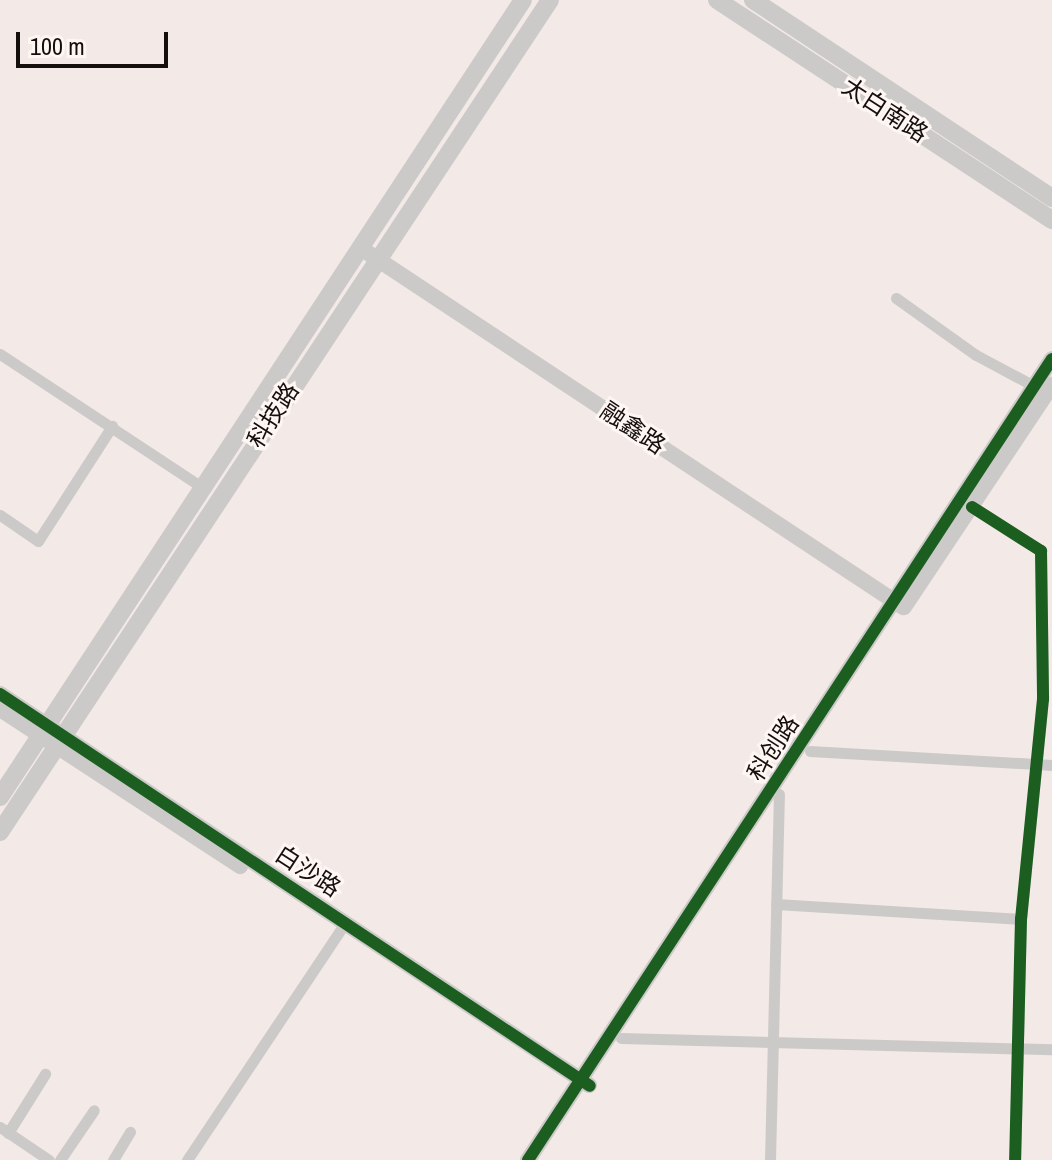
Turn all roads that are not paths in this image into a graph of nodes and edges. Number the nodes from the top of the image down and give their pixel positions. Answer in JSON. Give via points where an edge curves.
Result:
{"nodes":[{"id":1,"x":523,"y":0,"type":"edge"},
{"id":2,"x":550,"y":0,"type":"edge"},
{"id":3,"x":717,"y":0,"type":"edge"},
{"id":4,"x":753,"y":0,"type":"edge"},
{"id":5,"x":1052,"y":198,"type":"edge"},
{"id":6,"x":1052,"y":220,"type":"edge"},
{"id":7,"x":368,"y":254,"type":"junction"},
{"id":8,"x":896,"y":298,"type":"dead end"},
{"id":9,"x":0,"y":354,"type":"edge"},
{"id":10,"x":1052,"y":359,"type":"edge"},
{"id":11,"x":1052,"y":385,"type":"edge"},
{"id":12,"x":1034,"y":386,"type":"junction"},
{"id":13,"x":112,"y":426,"type":"junction"},
{"id":14,"x":203,"y":488,"type":"junction"},
{"id":15,"x":972,"y":507,"type":"junction"},
{"id":16,"x":0,"y":515,"type":"edge"},
{"id":17,"x":900,"y":605,"type":"junction"},
{"id":18,"x":0,"y":694,"type":"edge"},
{"id":19,"x":0,"y":709,"type":"edge"},
{"id":20,"x":44,"y":730,"type":"junction"},
{"id":21,"x":60,"y":741,"type":"junction"},
{"id":22,"x":810,"y":751,"type":"junction"},
{"id":23,"x":1038,"y":764,"type":"junction"},
{"id":24,"x":1052,"y":765,"type":"edge"},
{"id":25,"x":779,"y":794,"type":"junction"},
{"id":26,"x":0,"y":797,"type":"edge"},
{"id":27,"x":0,"y":832,"type":"edge"},
{"id":28,"x":776,"y":904,"type":"junction"},
{"id":29,"x":1021,"y":919,"type":"junction"},
{"id":30,"x":343,"y":927,"type":"junction"},
{"id":31,"x":621,"y":1038,"type":"junction"},
{"id":32,"x":776,"y":1043,"type":"junction"},
{"id":33,"x":1022,"y":1048,"type":"junction"},
{"id":34,"x":1052,"y":1049,"type":"edge"},
{"id":35,"x":45,"y":1074,"type":"dead end"},
{"id":36,"x":583,"y":1087,"type":"junction"},
{"id":37,"x":94,"y":1110,"type":"dead end"},
{"id":38,"x":4,"y":1130,"type":"edge"},
{"id":39,"x":130,"y":1132,"type":"dead end"},
{"id":40,"x":49,"y":1160,"type":"edge"},
{"id":41,"x":60,"y":1160,"type":"edge"},
{"id":42,"x":113,"y":1160,"type":"edge"},
{"id":43,"x":187,"y":1160,"type":"edge"},
{"id":44,"x":528,"y":1160,"type":"edge"},
{"id":45,"x":541,"y":1160,"type":"edge"},
{"id":46,"x":770,"y":1160,"type":"edge"},
{"id":47,"x":1015,"y":1160,"type":"edge"}],
"edges":[{"from":1,"to":7,"type":"main road","name":"科技路"},
{"from":2,"to":7,"type":"main road","name":"科技路"},
{"from":3,"to":6,"type":"main road","name":"太白南路"},
{"from":4,"to":5,"type":"main road","name":"太白南路"},
{"from":7,"to":14,"type":"main road","name":"科技路"},
{"from":7,"to":17,"type":"street","name":"融鑫路"},
{"from":7,"to":21,"type":"main road","name":"科技路"},
{"from":8,"to":12,"type":"street","via":[[976,355]]},
{"from":9,"to":13,"type":"street"},
{"from":10,"to":12,"type":"street","name":"科创路"},
{"from":11,"to":15,"type":"street","name":"科创路"},
{"from":12,"to":17,"type":"street","name":"科创路"},
{"from":13,"to":14,"type":"street"},
{"from":13,"to":16,"type":"street","via":[[38,541]]},
{"from":14,"to":20,"type":"main road","name":"科技路"},
{"from":15,"to":17,"type":"street","name":"科创路"},
{"from":15,"to":23,"type":"street","via":[[1041,551]]},
{"from":17,"to":22,"type":"street","name":"科创路"},
{"from":17,"to":36,"type":"street","name":"科创路"},
{"from":18,"to":20,"type":"street","name":"白沙路"},
{"from":19,"to":20,"type":"street","name":"白沙路"},
{"from":20,"to":21,"type":"street","name":"白沙路"},
{"from":20,"to":26,"type":"main road","name":"科技路"},
{"from":21,"to":27,"type":"main road","name":"科技路"},
{"from":21,"to":30,"type":"street","name":"白沙路"},
{"from":22,"to":23,"type":"street"},
{"from":22,"to":25,"type":"street","name":"科创路"},
{"from":23,"to":24,"type":"street"},
{"from":23,"to":29,"type":"street"},
{"from":25,"to":28,"type":"street"},
{"from":25,"to":31,"type":"street","name":"科创路"},
{"from":28,"to":29,"type":"street"},
{"from":28,"to":32,"type":"street"},
{"from":29,"to":33,"type":"street"},
{"from":30,"to":36,"type":"street","name":"白沙路"},
{"from":30,"to":43,"type":"street"},
{"from":31,"to":32,"type":"street"},
{"from":31,"to":36,"type":"street","name":"科创路"},
{"from":32,"to":33,"type":"street"},
{"from":32,"to":46,"type":"street"},
{"from":33,"to":34,"type":"street"},
{"from":33,"to":47,"type":"street"},
{"from":35,"to":38,"type":"street"},
{"from":36,"to":44,"type":"street","name":"科创路"},
{"from":36,"to":45,"type":"street","name":"科创路"},
{"from":37,"to":41,"type":"street"},
{"from":38,"to":40,"type":"street"},
{"from":39,"to":42,"type":"street"}]}
